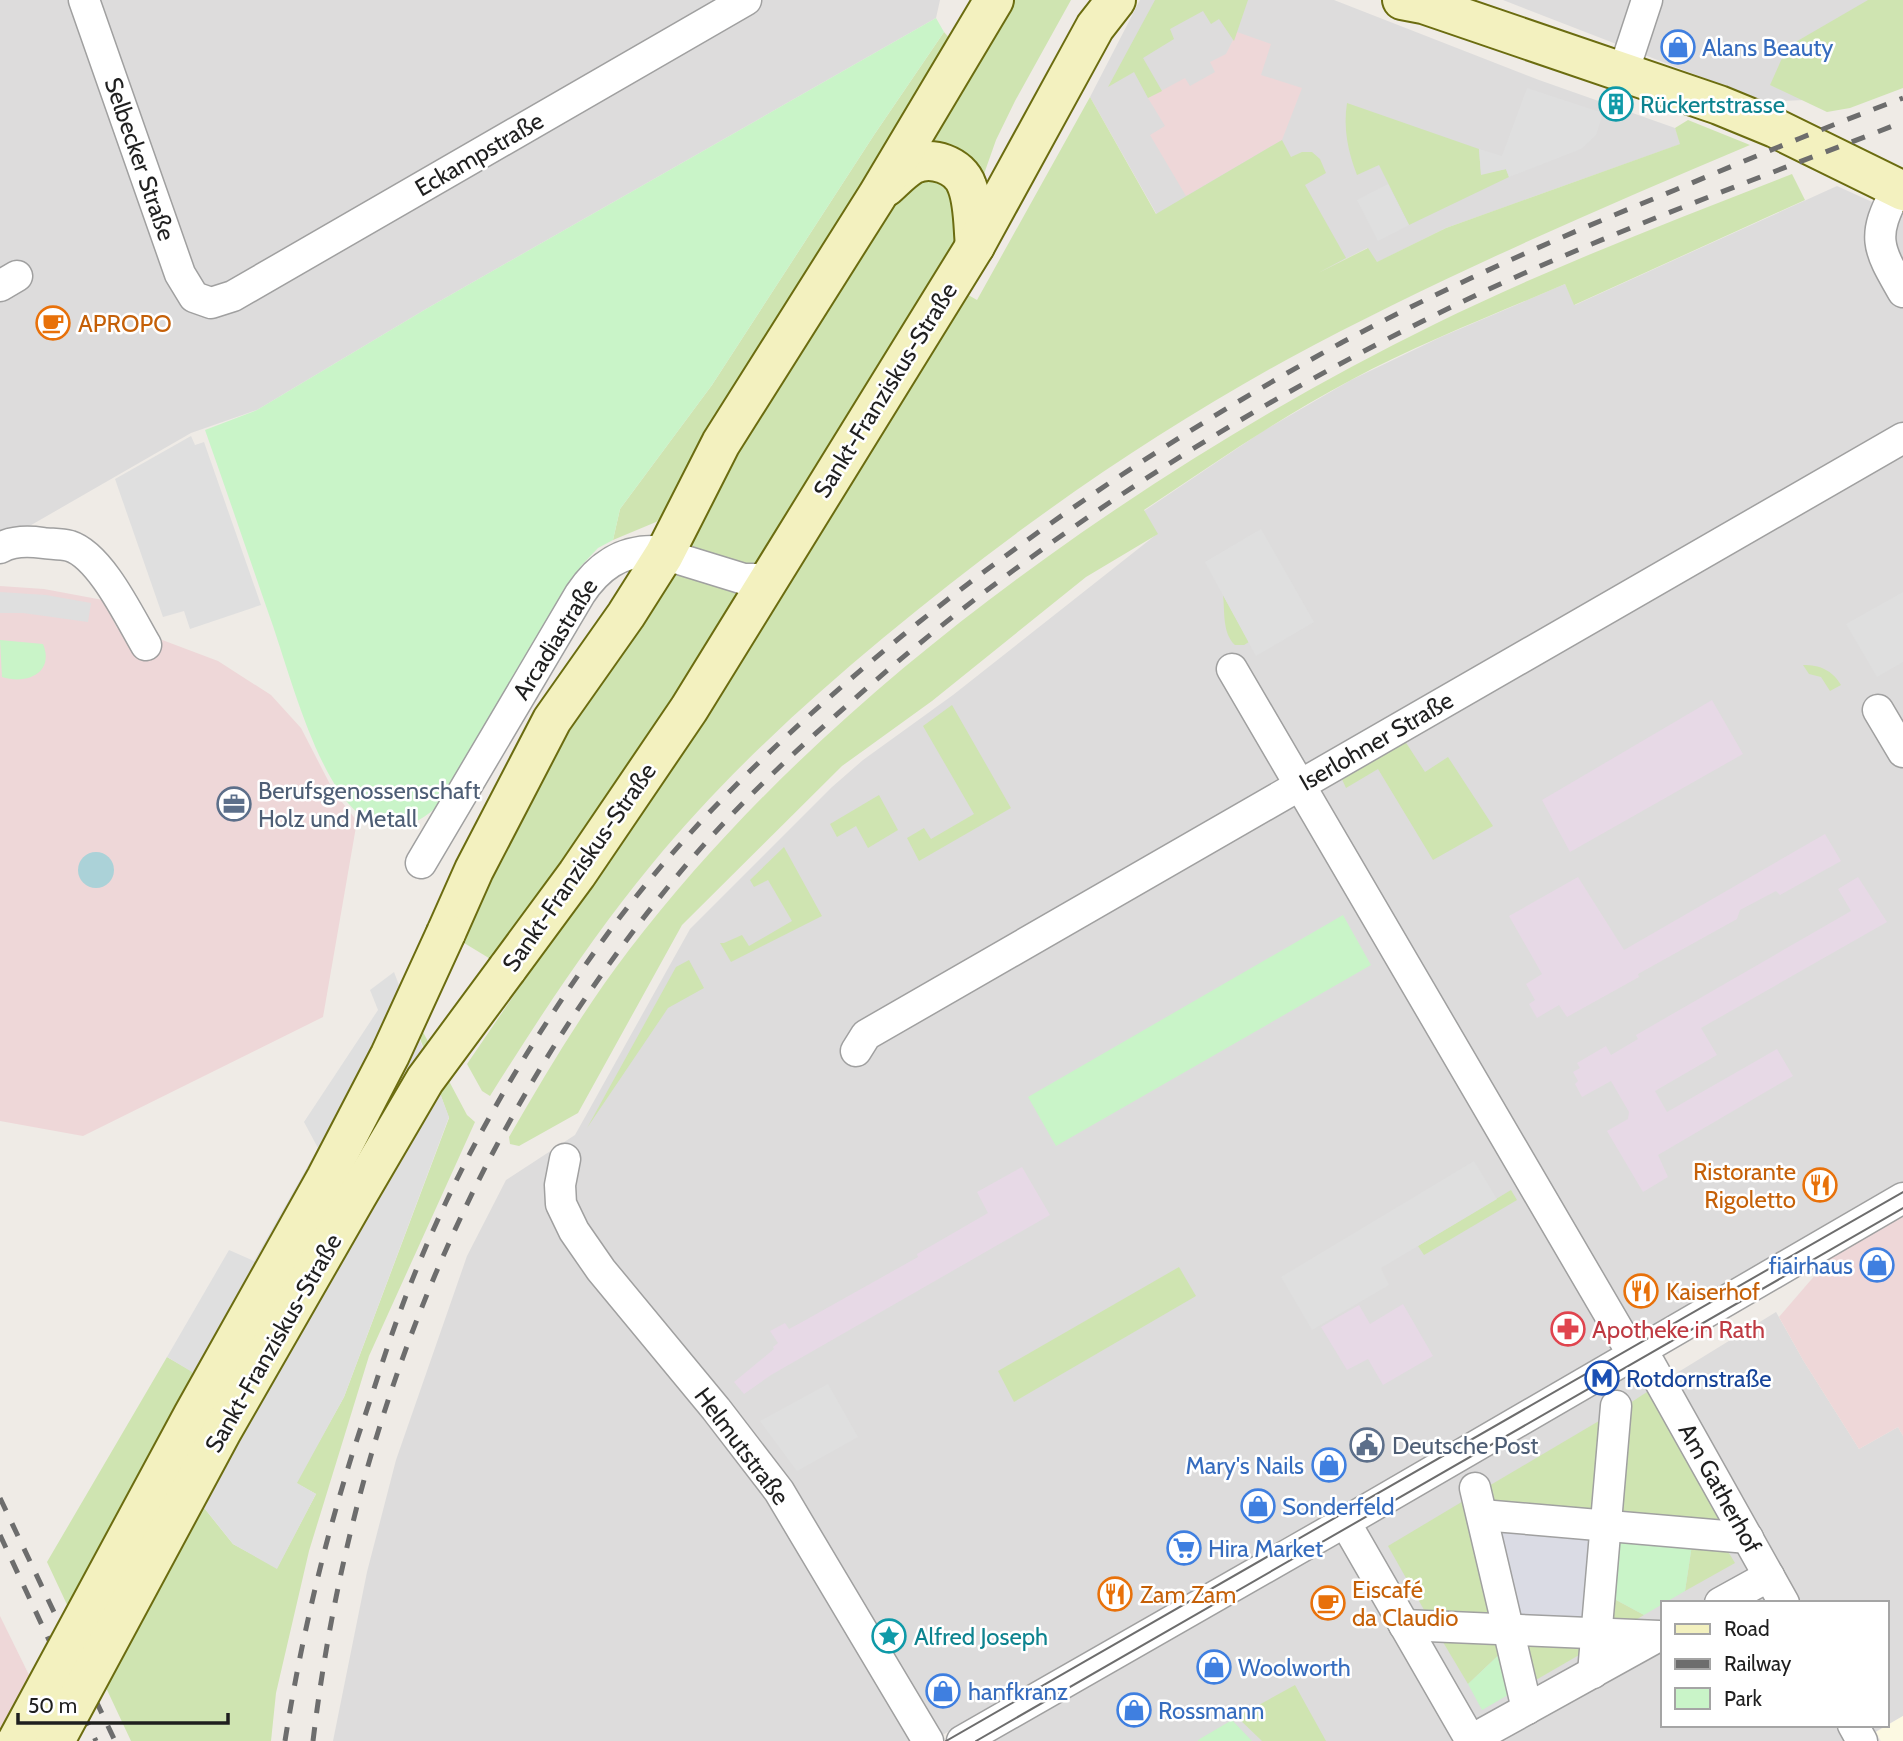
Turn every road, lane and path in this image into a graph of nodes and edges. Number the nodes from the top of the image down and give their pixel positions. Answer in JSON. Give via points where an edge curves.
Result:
{"nodes":[{"id":1,"x":85,"y":0,"type":"edge"},
{"id":2,"x":746,"y":0,"type":"edge"},
{"id":3,"x":994,"y":0,"type":"edge"},
{"id":4,"x":1647,"y":0,"type":"edge"},
{"id":5,"x":1413,"y":1,"type":"edge"},
{"id":6,"x":1103,"y":9,"type":"edge"},
{"id":7,"x":1623,"y":73,"type":"junction"},
{"id":8,"x":1900,"y":190,"type":"edge"},
{"id":9,"x":877,"y":196,"type":"junction"},
{"id":10,"x":975,"y":246,"type":"junction"},
{"id":11,"x":1903,"y":292,"type":"edge"},
{"id":12,"x":211,"y":303,"type":"joint"},
{"id":13,"x":1903,"y":438,"type":"edge"},
{"id":14,"x":2,"y":541,"type":"edge"},
{"id":15,"x":664,"y":555,"type":"junction"},
{"id":16,"x":769,"y":579,"type":"junction"},
{"id":17,"x":146,"y":645,"type":"dead end"},
{"id":18,"x":1232,"y":669,"type":"dead end"},
{"id":19,"x":1878,"y":710,"type":"dead end"},
{"id":20,"x":1903,"y":752,"type":"edge"},
{"id":21,"x":1298,"y":785,"type":"junction"},
{"id":22,"x":421,"y":863,"type":"dead end"},
{"id":23,"x":856,"y":1051,"type":"dead end"},
{"id":24,"x":565,"y":1158,"type":"dead end"},
{"id":25,"x":1903,"y":1198,"type":"edge"},
{"id":26,"x":1642,"y":1359,"type":"junction"},
{"id":27,"x":1616,"y":1406,"type":"dead end"},
{"id":28,"x":1345,"y":1522,"type":"junction"},
{"id":29,"x":1605,"y":1525,"type":"junction"},
{"id":30,"x":1748,"y":1538,"type":"junction"},
{"id":31,"x":1769,"y":1576,"type":"junction"},
{"id":32,"x":1724,"y":1601,"type":"edge"},
{"id":33,"x":1783,"y":1601,"type":"edge"},
{"id":34,"x":1404,"y":1625,"type":"junction"},
{"id":35,"x":1508,"y":1630,"type":"junction"},
{"id":36,"x":1596,"y":1634,"type":"junction"},
{"id":37,"x":1661,"y":1635,"type":"edge"},
{"id":38,"x":1593,"y":1673,"type":"junction"},
{"id":39,"x":1527,"y":1709,"type":"junction"},
{"id":40,"x":18,"y":1741,"type":"edge"},
{"id":41,"x":55,"y":1741,"type":"edge"},
{"id":42,"x":928,"y":1741,"type":"edge"},
{"id":43,"x":962,"y":1741,"type":"edge"},
{"id":44,"x":1471,"y":1741,"type":"edge"}],
"edges":[{"from":1,"to":12,"type":"street","name":"Selbecker Straße","via":[[180,274],[194,297]]},
{"from":2,"to":12,"type":"street","name":"Eckampstraße","via":[[245,289]]},
{"from":3,"to":9,"type":"main road","name":"Sankt-Franziskus-Straße"},
{"from":4,"to":7,"type":"street"},
{"from":5,"to":7,"type":"main road"},
{"from":6,"to":10,"type":"main road","name":"Sankt-Franziskus-Straße"},
{"from":7,"to":8,"type":"main road","via":[[1775,128]]},
{"from":8,"to":11,"type":"street","via":[[1888,206],[1878,240]]},
{"from":9,"to":10,"type":"main road","via":[[912,165],[935,162],[951,167],[967,184]]},
{"from":9,"to":15,"type":"main road","name":"Sankt-Franziskus-Straße","via":[[728,432]]},
{"from":10,"to":16,"type":"main road","name":"Sankt-Franziskus-Straße"},
{"from":13,"to":21,"type":"street","name":"Iserlohner Straße"},
{"from":14,"to":17,"type":"street","via":[[71,547],[88,557]]},
{"from":15,"to":16,"type":"street","name":"Arcadiastraße","via":[[744,579]]},
{"from":15,"to":22,"type":"street","name":"Arcadiastraße","via":[[653,551],[625,555],[589,580]]},
{"from":15,"to":40,"type":"main road","name":"Sankt-Franziskus-Straße","bridge":true,"via":[[552,720],[326,1178]]},
{"from":16,"to":41,"type":"main road","name":"Sankt-Franziskus-Straße","bridge":true,"via":[[689,709],[577,874],[425,1080],[222,1431]]},
{"from":18,"to":21,"type":"street"},
{"from":19,"to":20,"type":"street"},
{"from":21,"to":23,"type":"street","name":"Iserlohner Straße","via":[[866,1035]]},
{"from":21,"to":26,"type":"street"},
{"from":24,"to":42,"type":"street","name":"Helmutstraße","via":[[561,1204],[574,1231],[779,1490]]},
{"from":25,"to":26,"type":"street"},
{"from":26,"to":28,"type":"street"},
{"from":26,"to":30,"type":"street","name":"Am Gatherhof"},
{"from":27,"to":29,"type":"street"},
{"from":28,"to":34,"type":"street"},
{"from":28,"to":43,"type":"street"},
{"from":29,"to":30,"type":"street"},
{"from":29,"to":35,"type":"street","via":[[1479,1501]]},
{"from":29,"to":36,"type":"street"},
{"from":30,"to":31,"type":"street","name":"Am Gatherhof"},
{"from":31,"to":32,"type":"street","name":"Am Gatherhof"},
{"from":31,"to":33,"type":"street","name":"Am Gatherhof"},
{"from":34,"to":35,"type":"street"},
{"from":34,"to":44,"type":"street"},
{"from":35,"to":36,"type":"street"},
{"from":35,"to":39,"type":"street"},
{"from":36,"to":37,"type":"street"},
{"from":36,"to":38,"type":"street"},
{"from":37,"to":38,"type":"street"},
{"from":38,"to":39,"type":"street"},
{"from":39,"to":44,"type":"street"}]}
